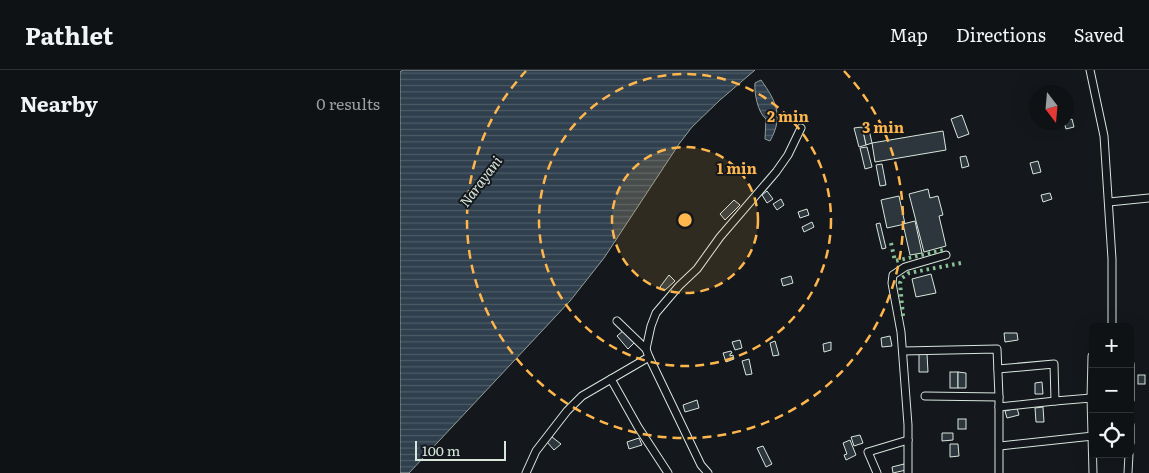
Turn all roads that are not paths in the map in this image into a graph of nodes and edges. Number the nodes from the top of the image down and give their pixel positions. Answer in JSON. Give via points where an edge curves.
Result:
{"nodes":[{"id":1,"x":1090,"y":70,"type":"edge"},
{"id":2,"x":801,"y":128,"type":"dead end"},
{"id":3,"x":1149,"y":198,"type":"edge"},
{"id":4,"x":1109,"y":202,"type":"junction"},
{"id":5,"x":946,"y":255,"type":"dead end"},
{"id":6,"x":617,"y":321,"type":"dead end"},
{"id":7,"x":1112,"y":323,"type":"edge"},
{"id":8,"x":903,"y":351,"type":"junction"},
{"id":9,"x":648,"y":353,"type":"junction"},
{"id":10,"x":998,"y":369,"type":"junction"},
{"id":11,"x":611,"y":379,"type":"junction"},
{"id":12,"x":925,"y":396,"type":"dead end"},
{"id":13,"x":999,"y":397,"type":"junction"},
{"id":14,"x":1089,"y":398,"type":"edge"},
{"id":15,"x":1055,"y":401,"type":"junction"},
{"id":16,"x":999,"y":407,"type":"junction"},
{"id":17,"x":1089,"y":436,"type":"edge"},
{"id":18,"x":908,"y":440,"type":"junction"},
{"id":19,"x":1000,"y":446,"type":"junction"},
{"id":20,"x":1093,"y":458,"type":"edge"},
{"id":21,"x":1129,"y":458,"type":"edge"},
{"id":22,"x":526,"y":473,"type":"edge"},
{"id":23,"x":668,"y":473,"type":"edge"},
{"id":24,"x":708,"y":473,"type":"edge"},
{"id":25,"x":877,"y":473,"type":"edge"},
{"id":26,"x":908,"y":473,"type":"edge"},
{"id":27,"x":999,"y":473,"type":"edge"},
{"id":28,"x":1093,"y":473,"type":"edge"},
{"id":29,"x":1128,"y":473,"type":"edge"}],
"edges":[{"from":1,"to":4,"type":"street","via":[[1104,136]]},
{"from":2,"to":9,"type":"street","via":[[776,172],[656,313]]},
{"from":3,"to":4,"type":"street"},
{"from":4,"to":7,"type":"street"},
{"from":5,"to":8,"type":"street","via":[[905,267],[893,276]]},
{"from":6,"to":9,"type":"street"},
{"from":8,"to":10,"type":"street","via":[[997,349]]},
{"from":8,"to":18,"type":"street"},
{"from":9,"to":11,"type":"street"},
{"from":9,"to":24,"type":"street","via":[[701,465]]},
{"from":10,"to":13,"type":"street"},
{"from":10,"to":15,"type":"street","via":[[1054,364]]},
{"from":11,"to":22,"type":"street","via":[[582,396],[567,411],[536,451]]},
{"from":11,"to":23,"type":"street"},
{"from":12,"to":13,"type":"street"},
{"from":13,"to":16,"type":"street"},
{"from":14,"to":15,"type":"street"},
{"from":15,"to":16,"type":"street"},
{"from":16,"to":19,"type":"street"},
{"from":17,"to":19,"type":"street"},
{"from":18,"to":25,"type":"street","via":[[868,452]]},
{"from":18,"to":26,"type":"street"},
{"from":19,"to":27,"type":"street"},
{"from":20,"to":28,"type":"street"},
{"from":21,"to":29,"type":"street"}]}
